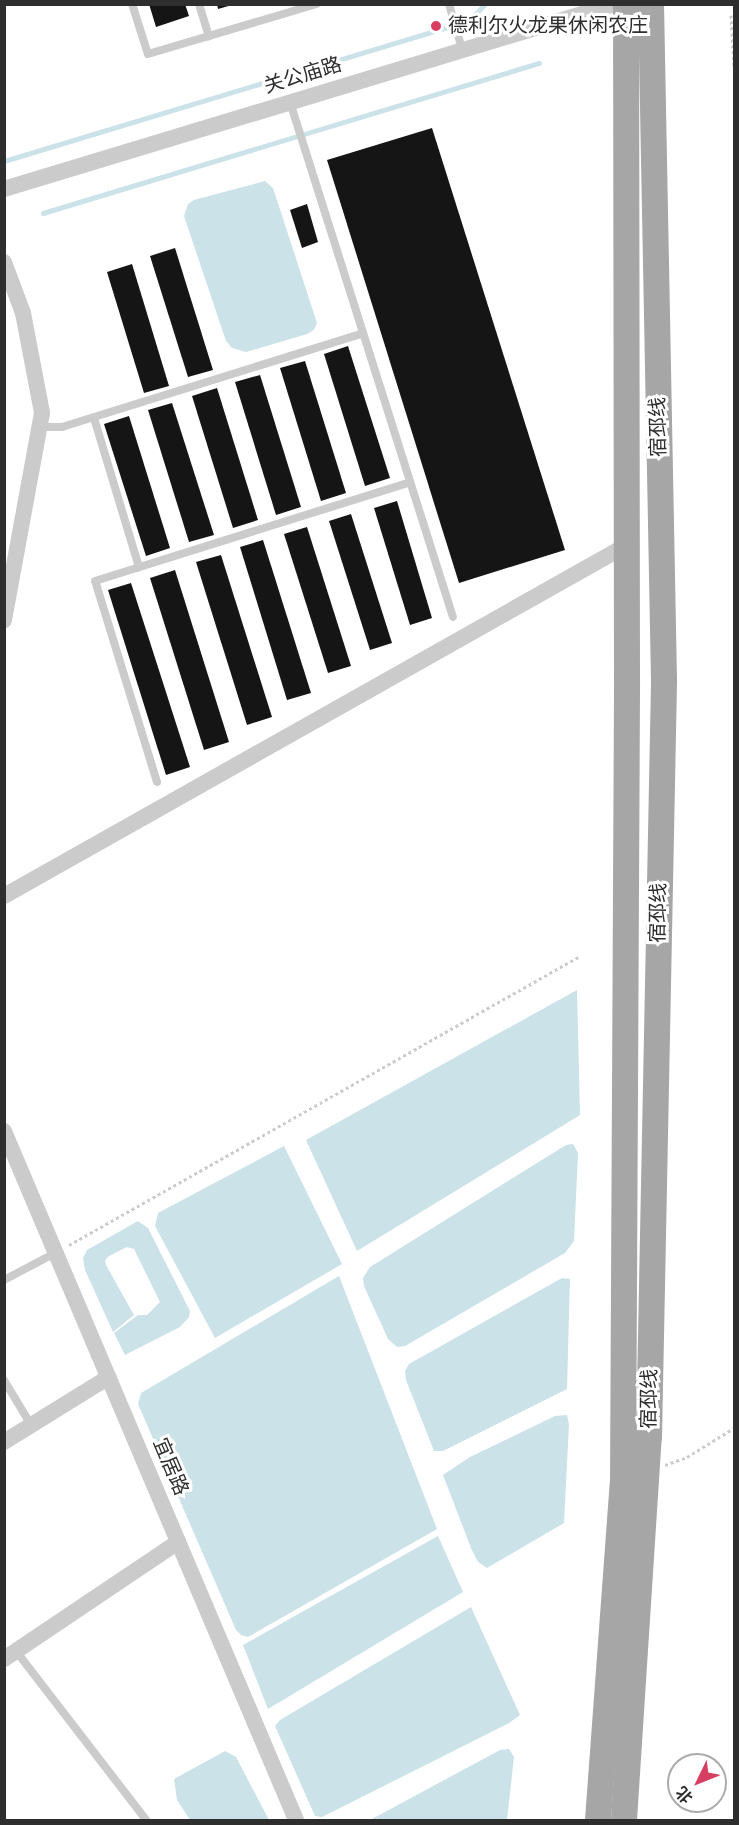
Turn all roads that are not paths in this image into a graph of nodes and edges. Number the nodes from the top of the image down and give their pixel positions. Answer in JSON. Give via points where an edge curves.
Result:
{"nodes":[{"id":1,"x":132,"y":4,"type":"edge"},
{"id":2,"x":199,"y":4,"type":"edge"},
{"id":3,"x":317,"y":4,"type":"edge"},
{"id":4,"x":449,"y":4,"type":"edge"},
{"id":5,"x":615,"y":4,"type":"edge"},
{"id":6,"x":626,"y":4,"type":"edge"},
{"id":7,"x":651,"y":4,"type":"edge"},
{"id":8,"x":209,"y":36,"type":"junction"},
{"id":9,"x":462,"y":49,"type":"junction"},
{"id":10,"x":290,"y":102,"type":"junction"},
{"id":11,"x":4,"y":189,"type":"edge"},
{"id":12,"x":4,"y":262,"type":"edge"},
{"id":13,"x":363,"y":333,"type":"junction"},
{"id":14,"x":94,"y":418,"type":"junction"},
{"id":15,"x":39,"y":427,"type":"junction"},
{"id":16,"x":410,"y":482,"type":"junction"},
{"id":17,"x":627,"y":544,"type":"junction"},
{"id":18,"x":139,"y":567,"type":"junction"},
{"id":19,"x":453,"y":617,"type":"dead end"},
{"id":20,"x":4,"y":621,"type":"edge"},
{"id":21,"x":157,"y":782,"type":"dead end"},
{"id":22,"x":4,"y":896,"type":"edge"},
{"id":23,"x":4,"y":1131,"type":"edge"},
{"id":24,"x":57,"y":1251,"type":"junction"},
{"id":25,"x":4,"y":1280,"type":"edge"},
{"id":26,"x":109,"y":1377,"type":"junction"},
{"id":27,"x":4,"y":1380,"type":"edge"},
{"id":28,"x":31,"y":1425,"type":"junction"},
{"id":29,"x":4,"y":1442,"type":"edge"},
{"id":30,"x":178,"y":1542,"type":"junction"},
{"id":31,"x":10,"y":1655,"type":"edge"},
{"id":32,"x":146,"y":1820,"type":"edge"},
{"id":33,"x":296,"y":1821,"type":"edge"},
{"id":34,"x":598,"y":1821,"type":"edge"},
{"id":35,"x":624,"y":1821,"type":"edge"}],
"edges":[{"from":1,"to":8,"type":"lane","via":[[148,54]]},
{"from":2,"to":8,"type":"lane"},
{"from":3,"to":8,"type":"lane"},
{"from":4,"to":9,"type":"lane"},
{"from":5,"to":9,"type":"street","name":"关公庙路"},
{"from":6,"to":17,"type":"main road","name":"宿邳线"},
{"from":7,"to":35,"type":"main road","name":"宿邳线","via":[[664,680],[647,1471]]},
{"from":9,"to":10,"type":"street","name":"关公庙路"},
{"from":10,"to":11,"type":"street","name":"关公庙路"},
{"from":10,"to":13,"type":"lane"},
{"from":12,"to":15,"type":"street","via":[[23,313],[42,413]]},
{"from":13,"to":14,"type":"lane"},
{"from":13,"to":16,"type":"lane"},
{"from":14,"to":15,"type":"lane","via":[[62,428]]},
{"from":14,"to":18,"type":"lane"},
{"from":15,"to":20,"type":"street"},
{"from":16,"to":18,"type":"lane"},
{"from":16,"to":19,"type":"lane"},
{"from":17,"to":22,"type":"street"},
{"from":17,"to":34,"type":"main road","name":"宿邳线","via":[[623,1483]]},
{"from":18,"to":21,"type":"lane","via":[[95,581]]},
{"from":23,"to":24,"type":"street","name":"宜居路"},
{"from":24,"to":25,"type":"lane"},
{"from":24,"to":26,"type":"street","name":"宜居路"},
{"from":26,"to":28,"type":"street"},
{"from":26,"to":30,"type":"street","name":"宜居路"},
{"from":27,"to":28,"type":"lane"},
{"from":28,"to":29,"type":"street"},
{"from":30,"to":31,"type":"street"},
{"from":30,"to":33,"type":"street","name":"宜居路"},
{"from":31,"to":32,"type":"lane"}]}
